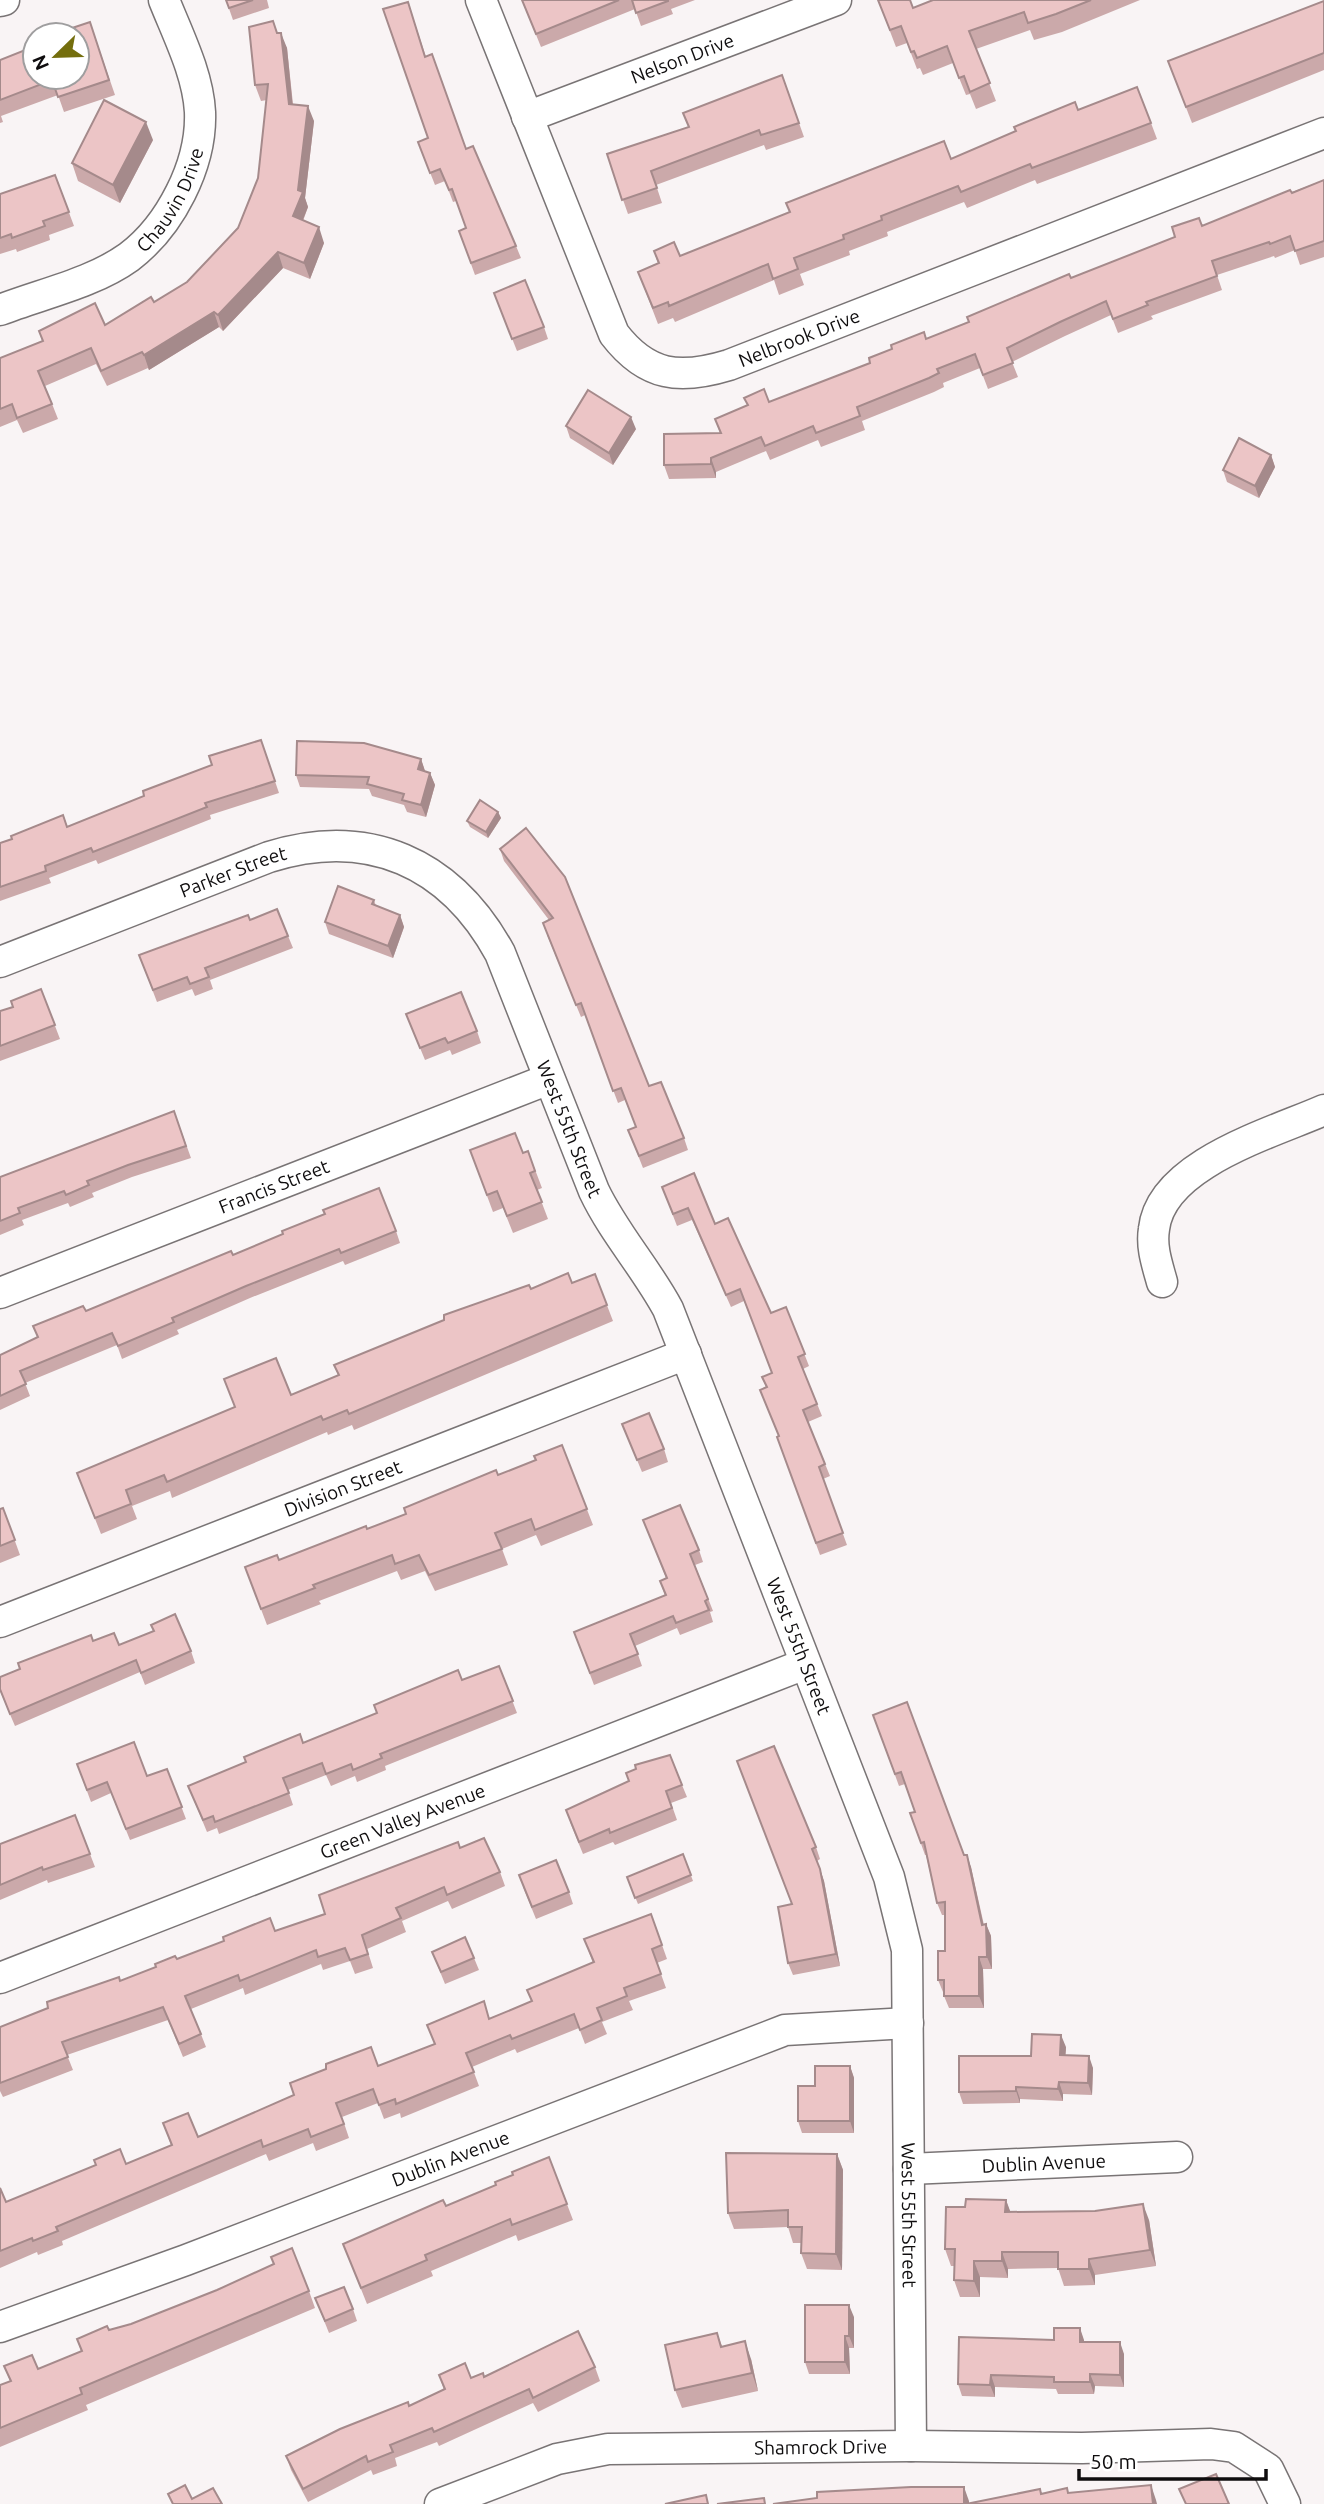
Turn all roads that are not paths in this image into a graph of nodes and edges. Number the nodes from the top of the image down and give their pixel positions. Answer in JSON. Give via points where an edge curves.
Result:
{"nodes":[{"id":1,"x":164,"y":0,"type":"edge"},
{"id":2,"x":481,"y":0,"type":"edge"},
{"id":3,"x":836,"y":0,"type":"edge"},
{"id":4,"x":527,"y":117,"type":"junction"},
{"id":5,"x":1324,"y":133,"type":"edge"},
{"id":6,"x":0,"y":310,"type":"edge"},
{"id":7,"x":465,"y":901,"type":"joint"},
{"id":8,"x":0,"y":962,"type":"edge"},
{"id":9,"x":549,"y":1079,"type":"junction"},
{"id":10,"x":1324,"y":1110,"type":"edge"},
{"id":11,"x":1162,"y":1282,"type":"dead end"},
{"id":12,"x":0,"y":1293,"type":"edge"},
{"id":13,"x":686,"y":1354,"type":"junction"},
{"id":14,"x":0,"y":1622,"type":"edge"},
{"id":15,"x":804,"y":1664,"type":"junction"},
{"id":16,"x":0,"y":1978,"type":"edge"},
{"id":17,"x":908,"y":2023,"type":"junction"},
{"id":18,"x":1177,"y":2157,"type":"dead end"},
{"id":19,"x":909,"y":2169,"type":"junction"},
{"id":20,"x":0,"y":2327,"type":"edge"},
{"id":21,"x":911,"y":2446,"type":"junction"},
{"id":22,"x":440,"y":2504,"type":"edge"},
{"id":23,"x":1285,"y":2504,"type":"edge"}],
"edges":[{"from":1,"to":6,"type":"street","name":"Chauvin Drive","via":[[189,64],[200,113],[191,163],[174,205],[128,257]]},
{"from":2,"to":4,"type":"street","name":"Nelbrook Drive"},
{"from":3,"to":4,"type":"street","name":"Nelson Drive"},
{"from":4,"to":5,"type":"street","name":"Nelbrook Drive","via":[[614,334],[628,352],[650,366],[685,375],[729,365]]},
{"from":7,"to":8,"type":"street","name":"Parker Street","via":[[431,874],[382,852],[343,845],[295,849]]},
{"from":7,"to":9,"type":"street","name":"West 55th Street","via":[[500,953]]},
{"from":9,"to":12,"type":"street","name":"Francis Street"},
{"from":9,"to":13,"type":"street","name":"West 55th Street","via":[[603,1209],[655,1285]]},
{"from":10,"to":11,"type":"street","via":[[1211,1160],[1175,1184],[1158,1211],[1154,1228]]},
{"from":13,"to":14,"type":"street","name":"Division Street"},
{"from":13,"to":15,"type":"street","name":"West 55th Street"},
{"from":15,"to":16,"type":"street","name":"Green Valley Avenue"},
{"from":15,"to":17,"type":"street","name":"West 55th Street","via":[[902,1920]]},
{"from":17,"to":19,"type":"street","name":"West 55th Street"},
{"from":17,"to":20,"type":"street","name":"Dublin Avenue","via":[[785,2030]]},
{"from":18,"to":19,"type":"street","name":"Dublin Avenue"},
{"from":19,"to":21,"type":"street","name":"West 55th Street"},
{"from":21,"to":22,"type":"street","name":"Shamrock Drive","via":[[583,2452]]},
{"from":21,"to":23,"type":"street","name":"Shamrock Drive","via":[[1234,2447],[1268,2469]]}]}
